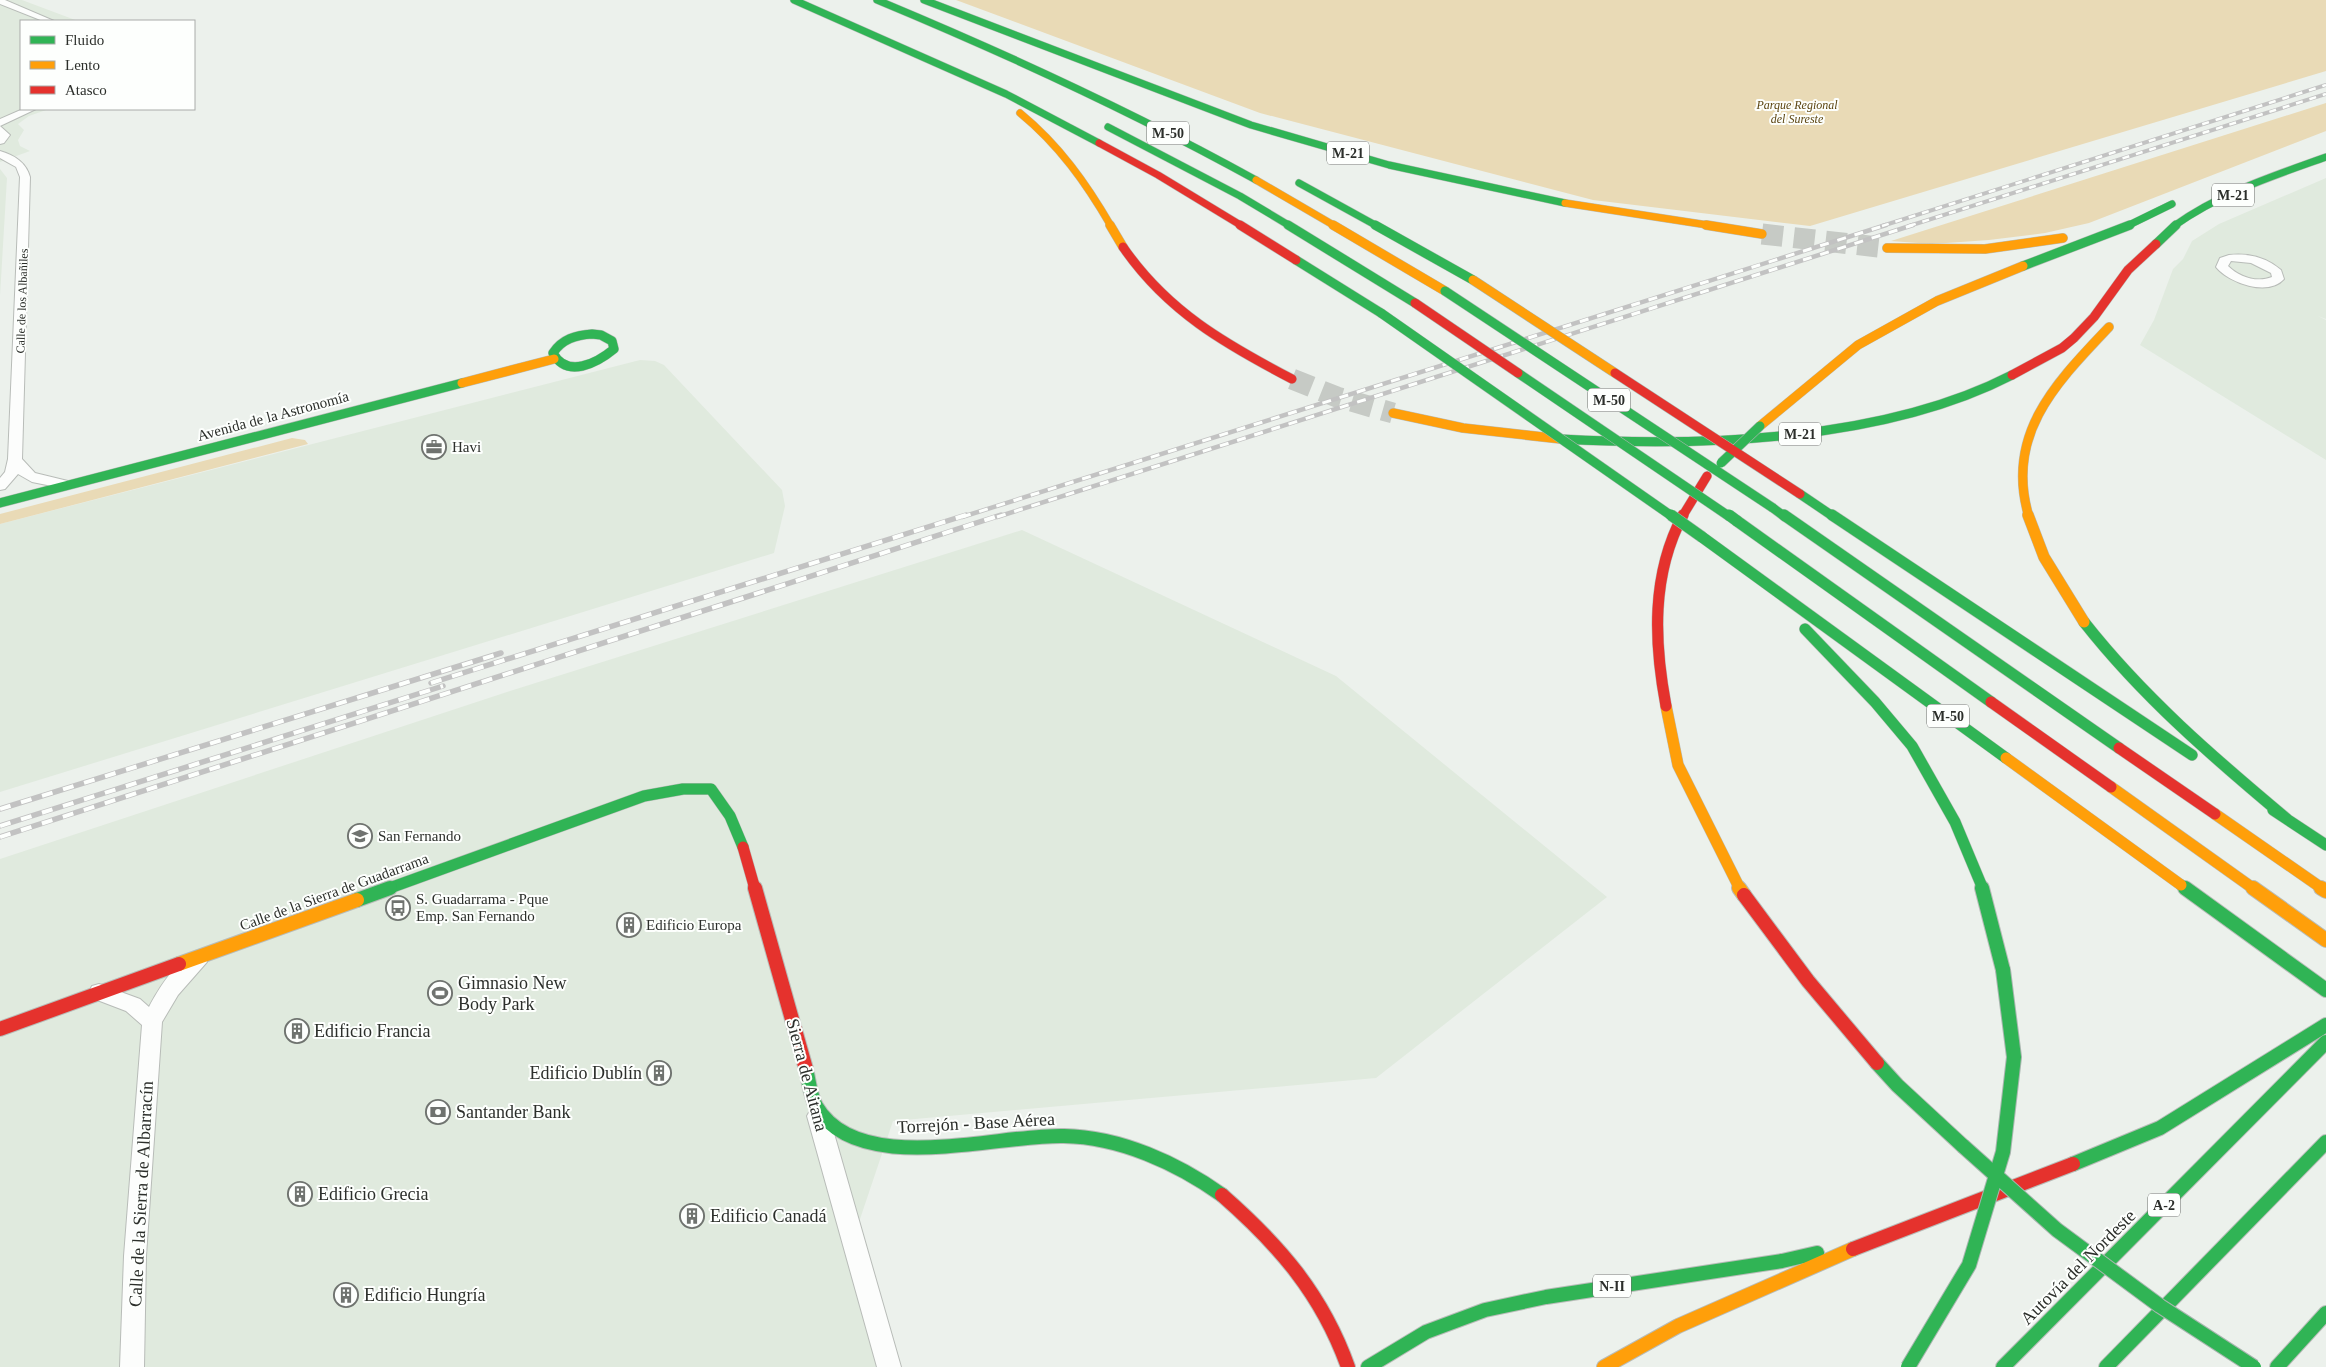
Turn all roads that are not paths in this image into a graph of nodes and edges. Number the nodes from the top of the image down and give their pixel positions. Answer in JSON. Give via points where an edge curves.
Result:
{"nodes":[{"id":1,"x":794,"y":0,"type":"edge"},
{"id":2,"x":877,"y":0,"type":"edge"},
{"id":3,"x":924,"y":0,"type":"edge"},
{"id":4,"x":0,"y":1,"type":"edge"},
{"id":5,"x":951,"y":11,"type":"junction"},
{"id":6,"x":48,"y":20,"type":"edge"},
{"id":7,"x":946,"y":67,"type":"junction"},
{"id":8,"x":1094,"y":78,"type":"dead end"},
{"id":9,"x":29,"y":110,"type":"edge"},
{"id":10,"x":1096,"y":121,"type":"dead end"},
{"id":11,"x":0,"y":123,"type":"edge"},
{"id":12,"x":0,"y":129,"type":"edge"},
{"id":13,"x":0,"y":141,"type":"edge"},
{"id":14,"x":1140,"y":143,"type":"junction"},
{"id":15,"x":2308,"y":151,"type":"dead end"},
{"id":16,"x":1,"y":153,"type":"edge"},
{"id":17,"x":2326,"y":157,"type":"edge"},
{"id":18,"x":1289,"y":177,"type":"dead end"},
{"id":19,"x":2238,"y":177,"type":"dead end"},
{"id":20,"x":1762,"y":234,"type":"tunnel mouth"},
{"id":21,"x":1888,"y":248,"type":"tunnel mouth"},
{"id":22,"x":2150,"y":250,"type":"junction"},
{"id":23,"x":2144,"y":270,"type":"dead end"},
{"id":24,"x":1381,"y":314,"type":"junction"},
{"id":25,"x":2118,"y":317,"type":"dead end"},
{"id":26,"x":554,"y":359,"type":"junction"},
{"id":27,"x":1292,"y":379,"type":"tunnel mouth"},
{"id":28,"x":1393,"y":412,"type":"tunnel mouth"},
{"id":29,"x":15,"y":458,"type":"junction"},
{"id":30,"x":68,"y":485,"type":"junction"},
{"id":31,"x":0,"y":486,"type":"edge"},
{"id":32,"x":0,"y":503,"type":"edge"},
{"id":33,"x":1718,"y":548,"type":"junction"},
{"id":34,"x":711,"y":789,"type":"joint"},
{"id":35,"x":2288,"y":819,"type":"junction"},
{"id":36,"x":2326,"y":845,"type":"edge"},
{"id":37,"x":2326,"y":891,"type":"edge"},
{"id":38,"x":2326,"y":940,"type":"edge"},
{"id":39,"x":207,"y":954,"type":"junction"},
{"id":40,"x":2326,"y":990,"type":"edge"},
{"id":41,"x":99,"y":992,"type":"junction"},
{"id":42,"x":152,"y":1022,"type":"junction"},
{"id":43,"x":2326,"y":1025,"type":"edge"},
{"id":44,"x":0,"y":1029,"type":"edge"},
{"id":45,"x":2326,"y":1042,"type":"edge"},
{"id":46,"x":816,"y":1106,"type":"junction"},
{"id":47,"x":2326,"y":1142,"type":"edge"},
{"id":48,"x":2326,"y":1146,"type":"edge"},
{"id":49,"x":2312,"y":1157,"type":"junction"},
{"id":50,"x":1866,"y":1243,"type":"junction"},
{"id":51,"x":2326,"y":1313,"type":"edge"},
{"id":52,"x":1370,"y":1366,"type":"edge"},
{"id":53,"x":132,"y":1367,"type":"edge"},
{"id":54,"x":889,"y":1367,"type":"edge"},
{"id":55,"x":1348,"y":1367,"type":"edge"},
{"id":56,"x":1604,"y":1367,"type":"edge"},
{"id":57,"x":1908,"y":1367,"type":"edge"},
{"id":58,"x":2003,"y":1367,"type":"edge"},
{"id":59,"x":2106,"y":1367,"type":"edge"},
{"id":60,"x":2254,"y":1367,"type":"edge"},
{"id":61,"x":2277,"y":1367,"type":"edge"}],
"edges":[{"from":1,"to":7,"type":"main road","number":"M-50"},
{"from":2,"to":37,"type":"main road","number":"M-50","bridge":true,"via":[[1004,54],[1203,151],[1321,216],[1445,292],[1773,508]]},
{"from":3,"to":5,"type":"main road"},
{"from":4,"to":6,"type":"street"},
{"from":5,"to":8,"type":"main road"},
{"from":5,"to":20,"type":"main road","number":"M-21","via":[[1251,125],[1389,165],[1562,202]]},
{"from":7,"to":24,"type":"main road","number":"M-50","via":[[1051,116],[1158,175]]},
{"from":7,"to":27,"type":"main road","via":[[1023,114],[1064,153],[1092,192],[1144,278],[1181,312],[1233,349]]},
{"from":9,"to":11,"type":"street"},
{"from":10,"to":14,"type":"main road","number":"M-50"},
{"from":12,"to":13,"type":"street","via":[[6,135]]},
{"from":14,"to":24,"type":"main road","via":[[1150,154],[1225,202]]},
{"from":14,"to":38,"type":"main road","number":"M-50","bridge":true,"via":[[1240,196],[1415,303],[1737,521]]},
{"from":15,"to":19,"type":"main road","number":"M-21"},
{"from":16,"to":29,"type":"street","name":"Calle de los Albañiles","via":[[20,165],[25,177]]},
{"from":17,"to":22,"type":"main road","number":"M-21","via":[[2216,201],[2172,227]]},
{"from":18,"to":35,"type":"main road","number":"M-50","bridge":true,"via":[[1473,280]]},
{"from":21,"to":60,"type":"main road","bridge":true,"via":[[1985,249],[2024,245],[2095,231],[2176,203],[2133,224],[1937,301],[1858,346],[1760,426],[1707,476],[1672,539],[1658,598],[1658,668],[1678,765],[1734,882],[1843,1026],[1897,1085],[2057,1230],[2160,1306]]},
{"from":22,"to":23,"type":"main road"},
{"from":22,"to":28,"type":"main road","number":"M-21","via":[[2139,258],[2087,326],[2064,346],[1993,386],[1897,416],[1781,437],[1618,442],[1545,439],[1471,430]]},
{"from":24,"to":33,"type":"main road","number":"M-50","bridge":true},
{"from":25,"to":35,"type":"main road","via":[[2082,356],[2041,409],[2028,433],[2022,462],[2023,489],[2032,535],[2064,592],[2112,659],[2189,735]]},
{"from":26,"to":26,"type":"main road","via":[[572,367],[590,365],[611,354],[614,345],[601,335],[579,336],[557,346]]},
{"from":26,"to":30,"type":"main road","name":"Avenida de la Astronomía"},
{"from":29,"to":30,"type":"street","via":[[21,471],[30,478]]},
{"from":29,"to":31,"type":"street","name":"Calle de los Albañiles","via":[[12,473]]},
{"from":30,"to":32,"type":"main road","name":"Avenida de la Astronomía"},
{"from":33,"to":40,"type":"main road","number":"M-50"},
{"from":33,"to":57,"type":"main road","bridge":true,"via":[[1821,643],[1912,746],[1955,822],[1986,897],[2003,970],[2014,1057],[2003,1152],[1969,1265]]},
{"from":34,"to":39,"type":"main road","name":"Calle de la Sierra de Guadarrama","via":[[683,789],[644,796]]},
{"from":34,"to":46,"type":"main road","name":"Sierra de Aitana","via":[[737,827]]},
{"from":35,"to":36,"type":"main road","number":"M-50"},
{"from":39,"to":41,"type":"main road","name":"Calle de la Sierra de Guadarrama"},
{"from":39,"to":42,"type":"street","name":"Calle de la Sierra de Albarracín","via":[[183,974],[161,1000]]},
{"from":41,"to":42,"type":"street","via":[[133,1005]]},
{"from":41,"to":44,"type":"main road","name":"Calle de la Sierra de Guadarrama"},
{"from":42,"to":53,"type":"street","name":"Calle de la Sierra de Albarracín","via":[[135,1256]]},
{"from":43,"to":50,"type":"main road","via":[[2160,1128],[2041,1178]]},
{"from":45,"to":58,"type":"main road","name":"Autovía del Nordeste","number":"A-2"},
{"from":46,"to":54,"type":"street","name":"Sierra de Aitana"},
{"from":46,"to":55,"type":"main road","name":"Torrejón - Base Aérea","via":[[839,1131],[859,1140],[880,1144],[907,1147],[1067,1136],[1108,1143],[1161,1162],[1212,1188],[1247,1217],[1280,1252],[1312,1291],[1334,1329]]},
{"from":47,"to":49,"type":"main road"},
{"from":48,"to":49,"type":"main road"},
{"from":49,"to":59,"type":"main road"},
{"from":50,"to":52,"type":"main road","number":"N-II","via":[[1782,1261],[1523,1299],[1460,1316],[1417,1334]]},
{"from":50,"to":56,"type":"main road","via":[[1678,1326]]},
{"from":51,"to":61,"type":"main road"}]}
